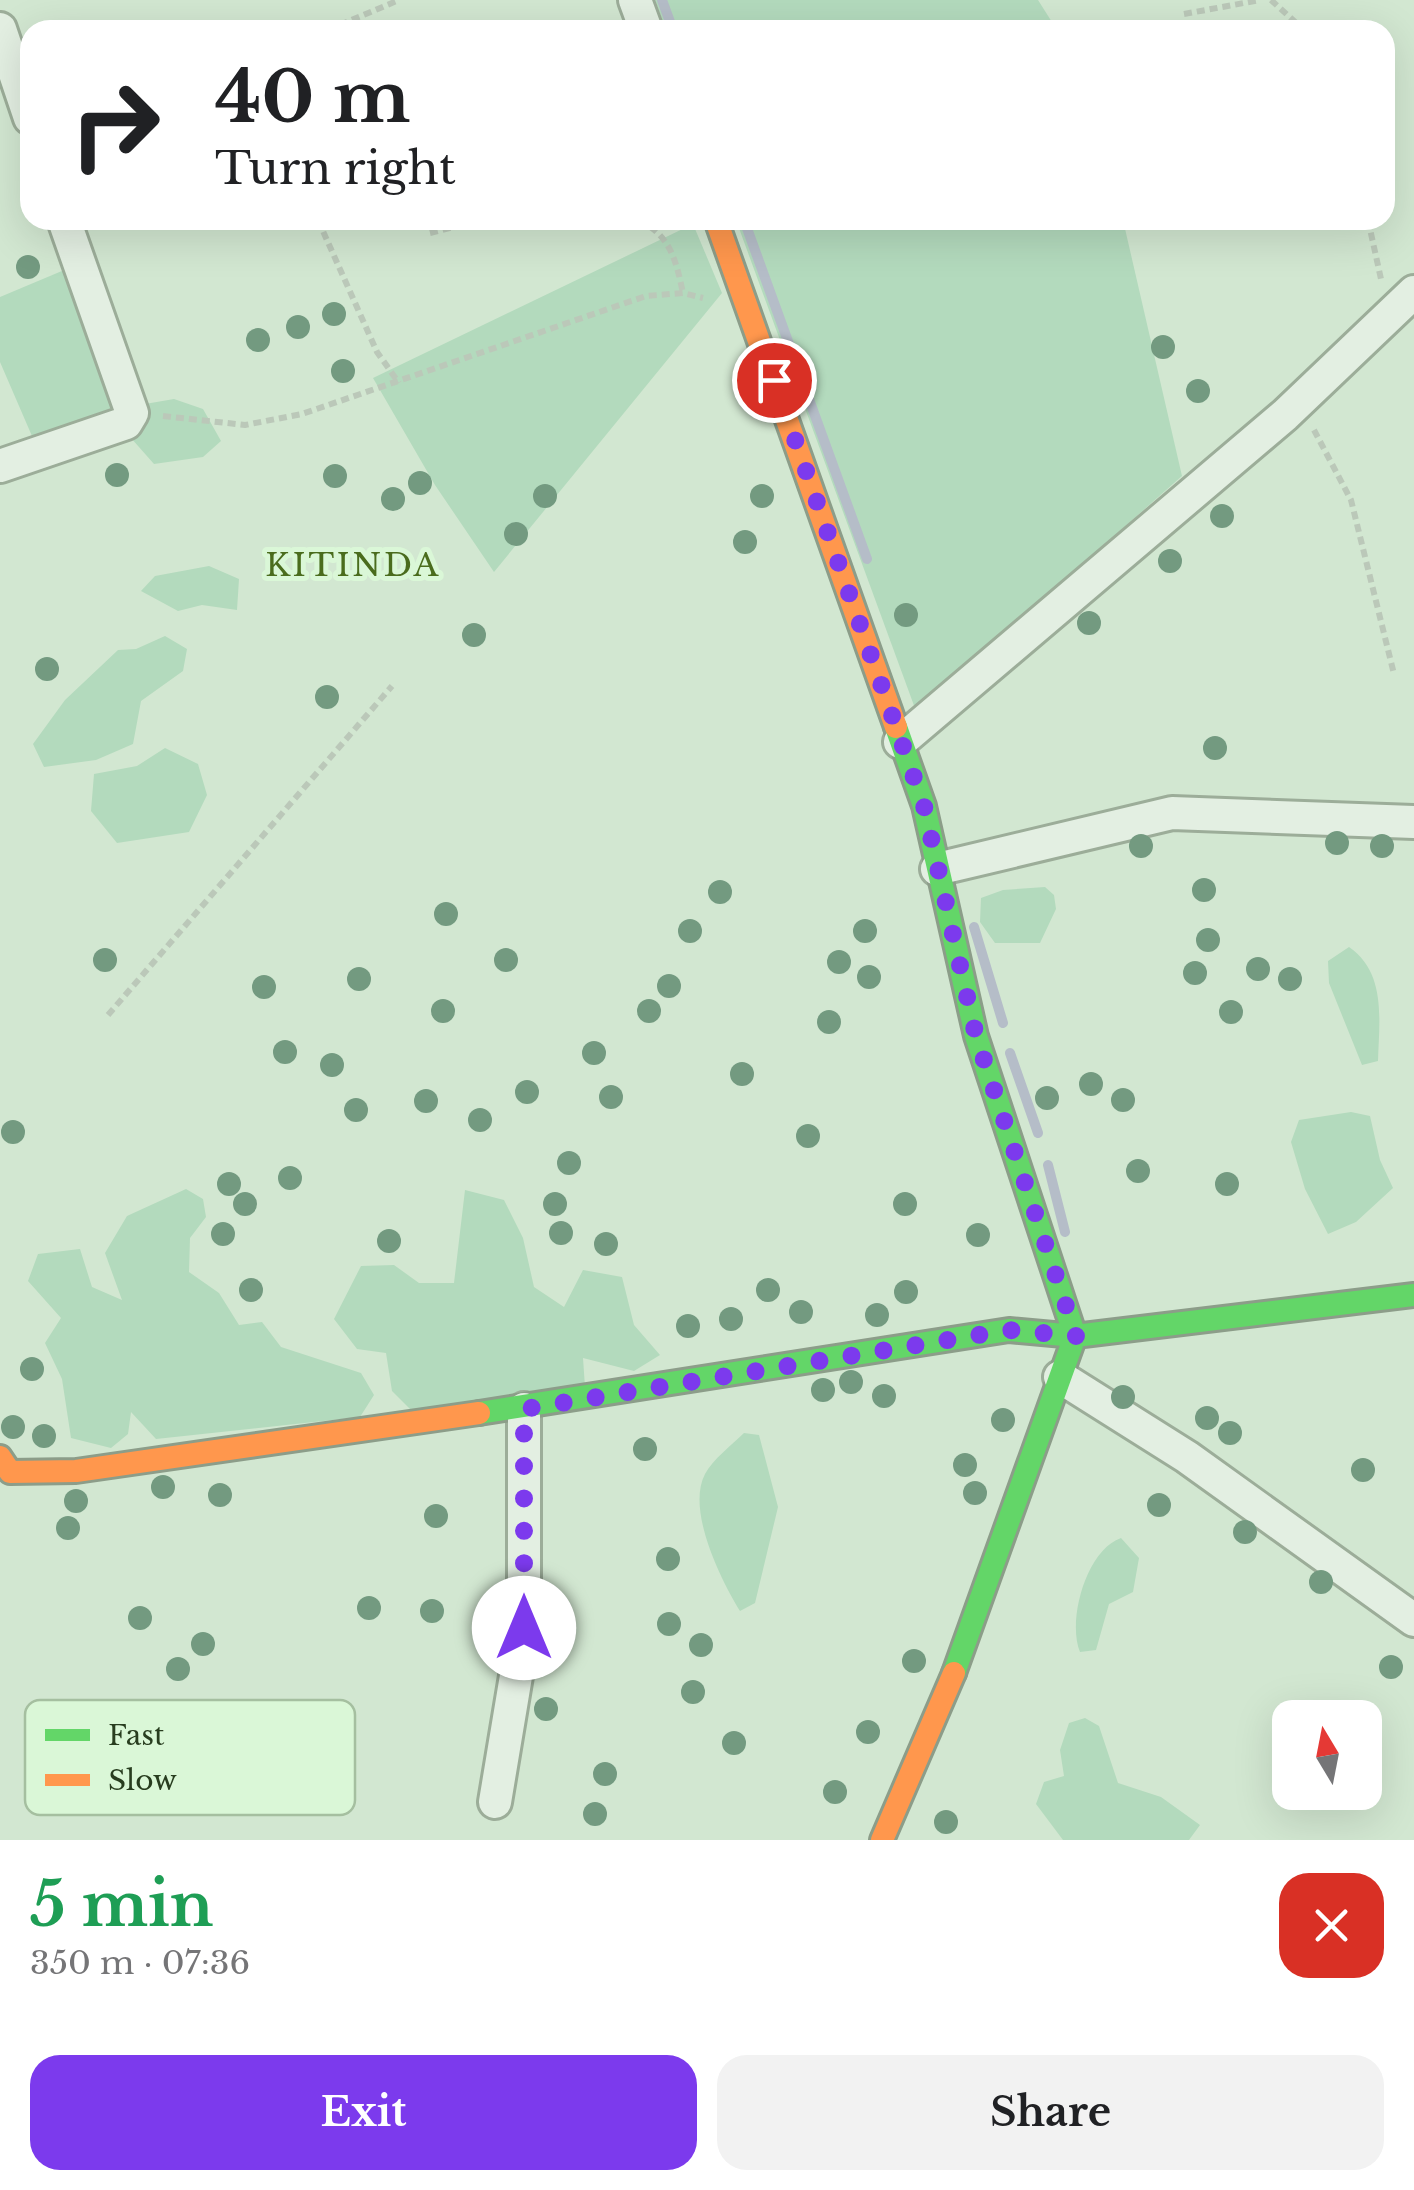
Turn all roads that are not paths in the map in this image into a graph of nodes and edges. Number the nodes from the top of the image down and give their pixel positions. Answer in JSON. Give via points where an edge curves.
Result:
{"nodes":[{"id":1,"x":2,"y":42,"type":"edge"},
{"id":2,"x":20,"y":91,"type":"edge"},
{"id":3,"x":68,"y":230,"type":"edge"},
{"id":4,"x":720,"y":230,"type":"edge"},
{"id":5,"x":1414,"y":292,"type":"edge"},
{"id":6,"x":0,"y":466,"type":"edge"},
{"id":7,"x":900,"y":742,"type":"junction"},
{"id":8,"x":1414,"y":822,"type":"edge"},
{"id":9,"x":937,"y":869,"type":"junction"},
{"id":10,"x":1414,"y":1295,"type":"edge"},
{"id":11,"x":1076,"y":1336,"type":"junction"},
{"id":12,"x":1060,"y":1377,"type":"junction"},
{"id":13,"x":524,"y":1409,"type":"junction"},
{"id":14,"x":0,"y":1457,"type":"edge"},
{"id":15,"x":1414,"y":1620,"type":"edge"},
{"id":16,"x":495,"y":1802,"type":"dead end"},
{"id":17,"x":882,"y":1840,"type":"edge"}],
"edges":[{"from":1,"to":2,"type":"street"},
{"from":3,"to":6,"type":"street","via":[[132,413],[126,422]]},
{"from":4,"to":7,"type":"street"},
{"from":5,"to":7,"type":"street","via":[[1294,407]]},
{"from":7,"to":9,"type":"street","via":[[924,806]]},
{"from":8,"to":9,"type":"street","via":[[1172,813]]},
{"from":9,"to":11,"type":"street","via":[[976,1036]]},
{"from":10,"to":11,"type":"street"},
{"from":11,"to":12,"type":"street"},
{"from":11,"to":13,"type":"street","via":[[1009,1330]]},
{"from":12,"to":15,"type":"street","via":[[1187,1457]]},
{"from":12,"to":17,"type":"street","via":[[968,1640]]},
{"from":13,"to":14,"type":"street","via":[[58,1476],[10,1472]]},
{"from":13,"to":16,"type":"street","via":[[524,1628]]}]}
